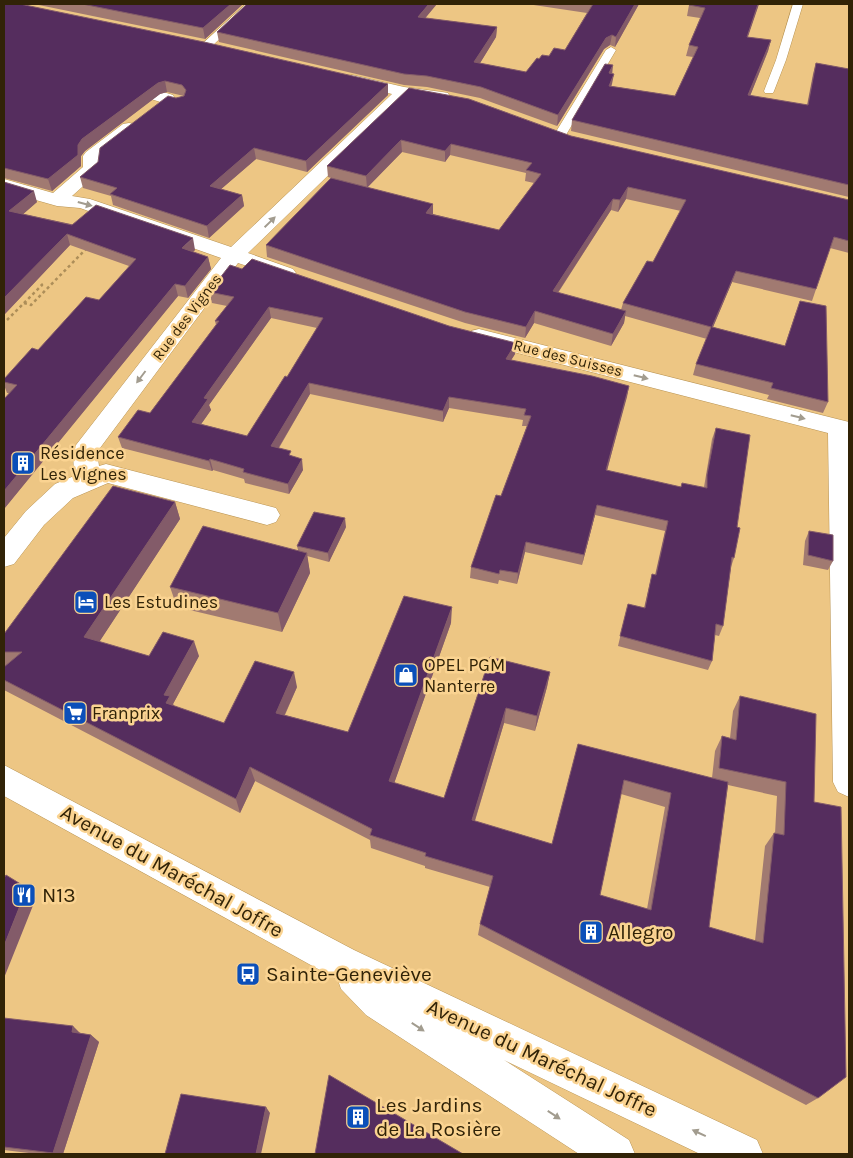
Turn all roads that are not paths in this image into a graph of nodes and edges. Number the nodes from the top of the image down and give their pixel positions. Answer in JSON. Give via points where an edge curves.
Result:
{"nodes":[{"id":1,"x":250,"y":4,"type":"edge"},
{"id":2,"x":798,"y":4,"type":"edge"},
{"id":3,"x":187,"y":42,"type":"edge"},
{"id":4,"x":206,"y":46,"type":"junction"},
{"id":5,"x":612,"y":50,"type":"edge"},
{"id":6,"x":225,"y":51,"type":"edge"},
{"id":7,"x":338,"y":76,"type":"edge"},
{"id":8,"x":769,"y":91,"type":"dead end"},
{"id":9,"x":147,"y":92,"type":"edge"},
{"id":10,"x":404,"y":92,"type":"junction"},
{"id":11,"x":455,"y":100,"type":"edge"},
{"id":12,"x":543,"y":129,"type":"edge"},
{"id":13,"x":568,"y":138,"type":"joint"},
{"id":14,"x":4,"y":185,"type":"edge"},
{"id":15,"x":57,"y":200,"type":"junction"},
{"id":16,"x":234,"y":255,"type":"junction"},
{"id":17,"x":308,"y":280,"type":"edge"},
{"id":18,"x":457,"y":330,"type":"edge"},
{"id":19,"x":845,"y":429,"type":"edge"},
{"id":20,"x":87,"y":481,"type":"junction"},
{"id":21,"x":267,"y":515,"type":"dead end"},
{"id":22,"x":4,"y":556,"type":"edge"},
{"id":23,"x":4,"y":780,"type":"edge"},
{"id":24,"x":849,"y":782,"type":"edge"},
{"id":25,"x":341,"y":963,"type":"junction"},
{"id":26,"x":615,"y":1154,"type":"edge"},
{"id":27,"x":743,"y":1154,"type":"edge"}],
"edges":[{"from":1,"to":4,"type":"lane"},
{"from":2,"to":8,"type":"lane","via":[[782,60]]},
{"from":3,"to":4,"type":"street"},
{"from":4,"to":6,"type":"street"},
{"from":5,"to":13,"type":"lane"},
{"from":7,"to":10,"type":"street"},
{"from":9,"to":15,"type":"street","via":[[172,101],[148,113],[92,156],[92,168]]},
{"from":10,"to":11,"type":"street"},
{"from":16,"to":10,"type":"street","name":"Rue des Vignes","one_way":true},
{"from":12,"to":13,"type":"street"},
{"from":14,"to":15,"type":"street"},
{"from":15,"to":16,"type":"street","one_way":true,"via":[[83,203]]},
{"from":16,"to":17,"type":"street"},
{"from":16,"to":20,"type":"street","name":"Rue des Vignes","one_way":true,"via":[[85,451]]},
{"from":18,"to":19,"type":"street","name":"Rue des Suisses","one_way":true},
{"from":19,"to":24,"type":"street"},
{"from":20,"to":21,"type":"street","via":[[106,473]]},
{"from":20,"to":22,"type":"street","via":[[64,491],[35,518]]},
{"from":23,"to":25,"type":"street","name":"Avenue du Maréchal Joffre"},
{"from":25,"to":26,"type":"street","name":"Avenue du Maréchal Joffre","one_way":true,"via":[[379,1002]]},
{"from":27,"to":25,"type":"street","name":"Avenue du Maréchal Joffre","one_way":true}]}
